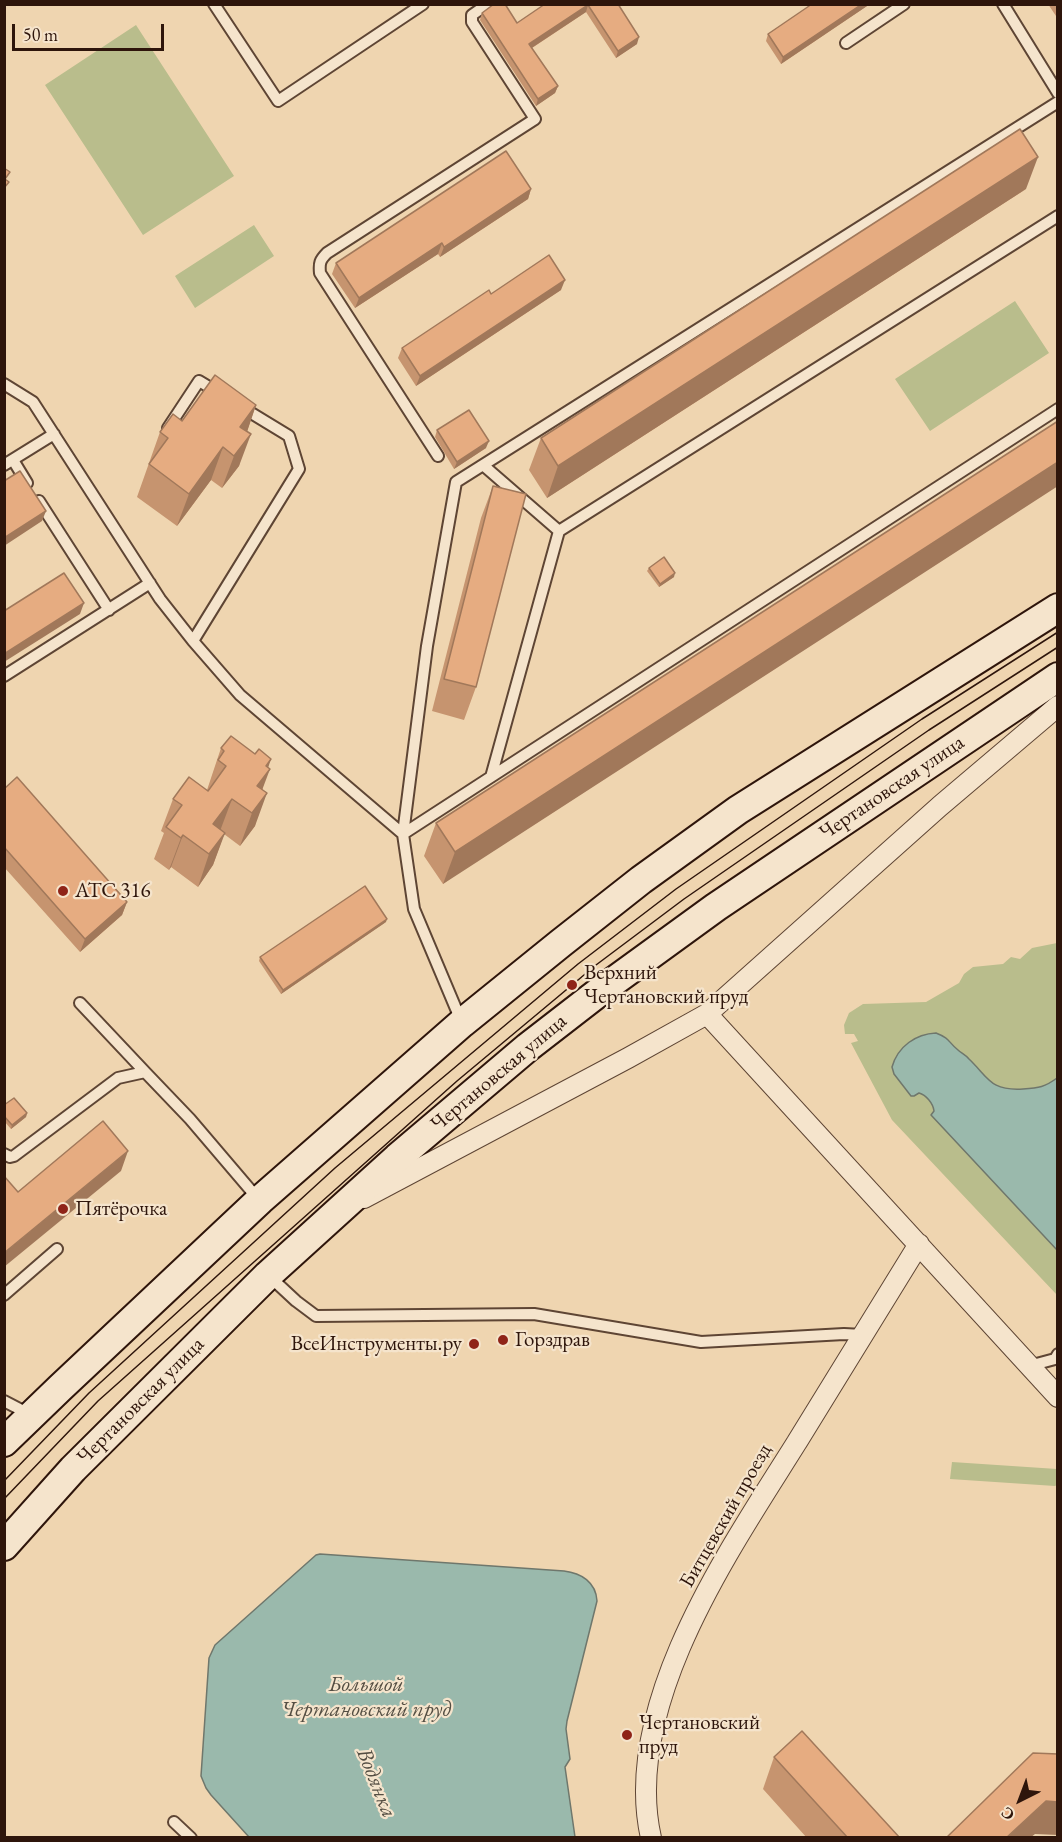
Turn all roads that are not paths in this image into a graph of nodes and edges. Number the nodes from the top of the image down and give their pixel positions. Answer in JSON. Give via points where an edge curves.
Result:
{"nodes":[{"id":1,"x":214,"y":4,"type":"edge"},
{"id":2,"x":423,"y":4,"type":"edge"},
{"id":3,"x":488,"y":4,"type":"edge"},
{"id":4,"x":904,"y":4,"type":"edge"},
{"id":5,"x":1003,"y":4,"type":"edge"},
{"id":6,"x":846,"y":43,"type":"dead end"},
{"id":7,"x":1058,"y":93,"type":"edge"},
{"id":8,"x":1058,"y":102,"type":"edge"},
{"id":9,"x":1058,"y":216,"type":"edge"},
{"id":10,"x":4,"y":384,"type":"edge"},
{"id":11,"x":1058,"y":410,"type":"edge"},
{"id":12,"x":164,"y":433,"type":"edge"},
{"id":13,"x":54,"y":434,"type":"junction"},
{"id":14,"x":438,"y":456,"type":"dead end"},
{"id":15,"x":9,"y":463,"type":"edge"},
{"id":16,"x":483,"y":465,"type":"junction"},
{"id":17,"x":559,"y":531,"type":"junction"},
{"id":18,"x":150,"y":583,"type":"junction"},
{"id":19,"x":1058,"y":608,"type":"edge"},
{"id":20,"x":109,"y":610,"type":"junction"},
{"id":21,"x":193,"y":641,"type":"junction"},
{"id":22,"x":4,"y":676,"type":"edge"},
{"id":23,"x":1058,"y":677,"type":"edge"},
{"id":24,"x":1058,"y":706,"type":"edge"},
{"id":25,"x":491,"y":777,"type":"junction"},
{"id":26,"x":403,"y":834,"type":"junction"},
{"id":27,"x":80,"y":1003,"type":"dead end"},
{"id":28,"x":707,"y":1014,"type":"junction"},
{"id":29,"x":462,"y":1023,"type":"junction"},
{"id":30,"x":145,"y":1072,"type":"junction"},
{"id":31,"x":4,"y":1154,"type":"edge"},
{"id":32,"x":260,"y":1200,"type":"junction"},
{"id":33,"x":338,"y":1211,"type":"junction"},
{"id":34,"x":919,"y":1244,"type":"junction"},
{"id":35,"x":57,"y":1249,"type":"dead end"},
{"id":36,"x":268,"y":1275,"type":"junction"},
{"id":37,"x":4,"y":1295,"type":"edge"},
{"id":38,"x":863,"y":1335,"type":"junction"},
{"id":39,"x":1057,"y":1357,"type":"edge"},
{"id":40,"x":1029,"y":1366,"type":"junction"},
{"id":41,"x":1058,"y":1397,"type":"edge"},
{"id":42,"x":4,"y":1401,"type":"edge"},
{"id":43,"x":31,"y":1415,"type":"junction"},
{"id":44,"x":4,"y":1442,"type":"edge"},
{"id":45,"x":4,"y":1546,"type":"edge"},
{"id":46,"x":174,"y":1822,"type":"dead end"},
{"id":47,"x":191,"y":1838,"type":"edge"},
{"id":48,"x":651,"y":1838,"type":"edge"}],
"edges":[{"from":1,"to":2,"type":"lane","via":[[278,101]]},
{"from":3,"to":14,"type":"lane","via":[[472,15],[472,22],[535,119],[327,253],[319,265],[320,273]]},
{"from":4,"to":6,"type":"lane"},
{"from":5,"to":7,"type":"lane"},
{"from":8,"to":16,"type":"lane"},
{"from":9,"to":17,"type":"lane"},
{"from":10,"to":13,"type":"lane","via":[[33,402]]},
{"from":11,"to":25,"type":"lane"},
{"from":12,"to":21,"type":"lane","via":[[199,381],[289,436],[299,469]]},
{"from":13,"to":15,"type":"lane"},
{"from":13,"to":18,"type":"lane"},
{"from":15,"to":20,"type":"lane"},
{"from":16,"to":17,"type":"lane"},
{"from":16,"to":26,"type":"lane","via":[[456,482],[427,646]]},
{"from":17,"to":25,"type":"lane"},
{"from":18,"to":20,"type":"lane"},
{"from":18,"to":21,"type":"lane"},
{"from":19,"to":29,"type":"main road","via":[[738,810],[641,880]]},
{"from":20,"to":22,"type":"lane"},
{"from":21,"to":26,"type":"lane","via":[[240,695]]},
{"from":23,"to":33,"type":"main road","name":"Чертановская улица","via":[[716,907],[599,992],[528,1047]]},
{"from":24,"to":28,"type":"street"},
{"from":25,"to":26,"type":"lane"},
{"from":26,"to":29,"type":"lane","via":[[414,909]]},
{"from":27,"to":30,"type":"lane"},
{"from":28,"to":33,"type":"street"},
{"from":28,"to":34,"type":"street"},
{"from":29,"to":32,"type":"main road"},
{"from":30,"to":31,"type":"lane","via":[[118,1078],[15,1156]]},
{"from":30,"to":32,"type":"lane"},
{"from":32,"to":43,"type":"main road"},
{"from":33,"to":36,"type":"main road","name":"Чертановская улица"},
{"from":34,"to":38,"type":"street","name":"Битцевский проезд"},
{"from":34,"to":40,"type":"street"},
{"from":35,"to":37,"type":"lane"},
{"from":36,"to":38,"type":"lane","via":[[316,1316],[534,1314],[701,1342]]},
{"from":36,"to":45,"type":"main road","name":"Чертановская улица","via":[[73,1469]]},
{"from":38,"to":48,"type":"street","name":"Битцевский проезд","via":[[730,1550],[673,1667],[653,1728],[649,1759],[646,1792]]},
{"from":39,"to":40,"type":"lane"},
{"from":40,"to":41,"type":"street"},
{"from":42,"to":43,"type":"lane"},
{"from":43,"to":44,"type":"main road"},
{"from":46,"to":47,"type":"lane"}]}
